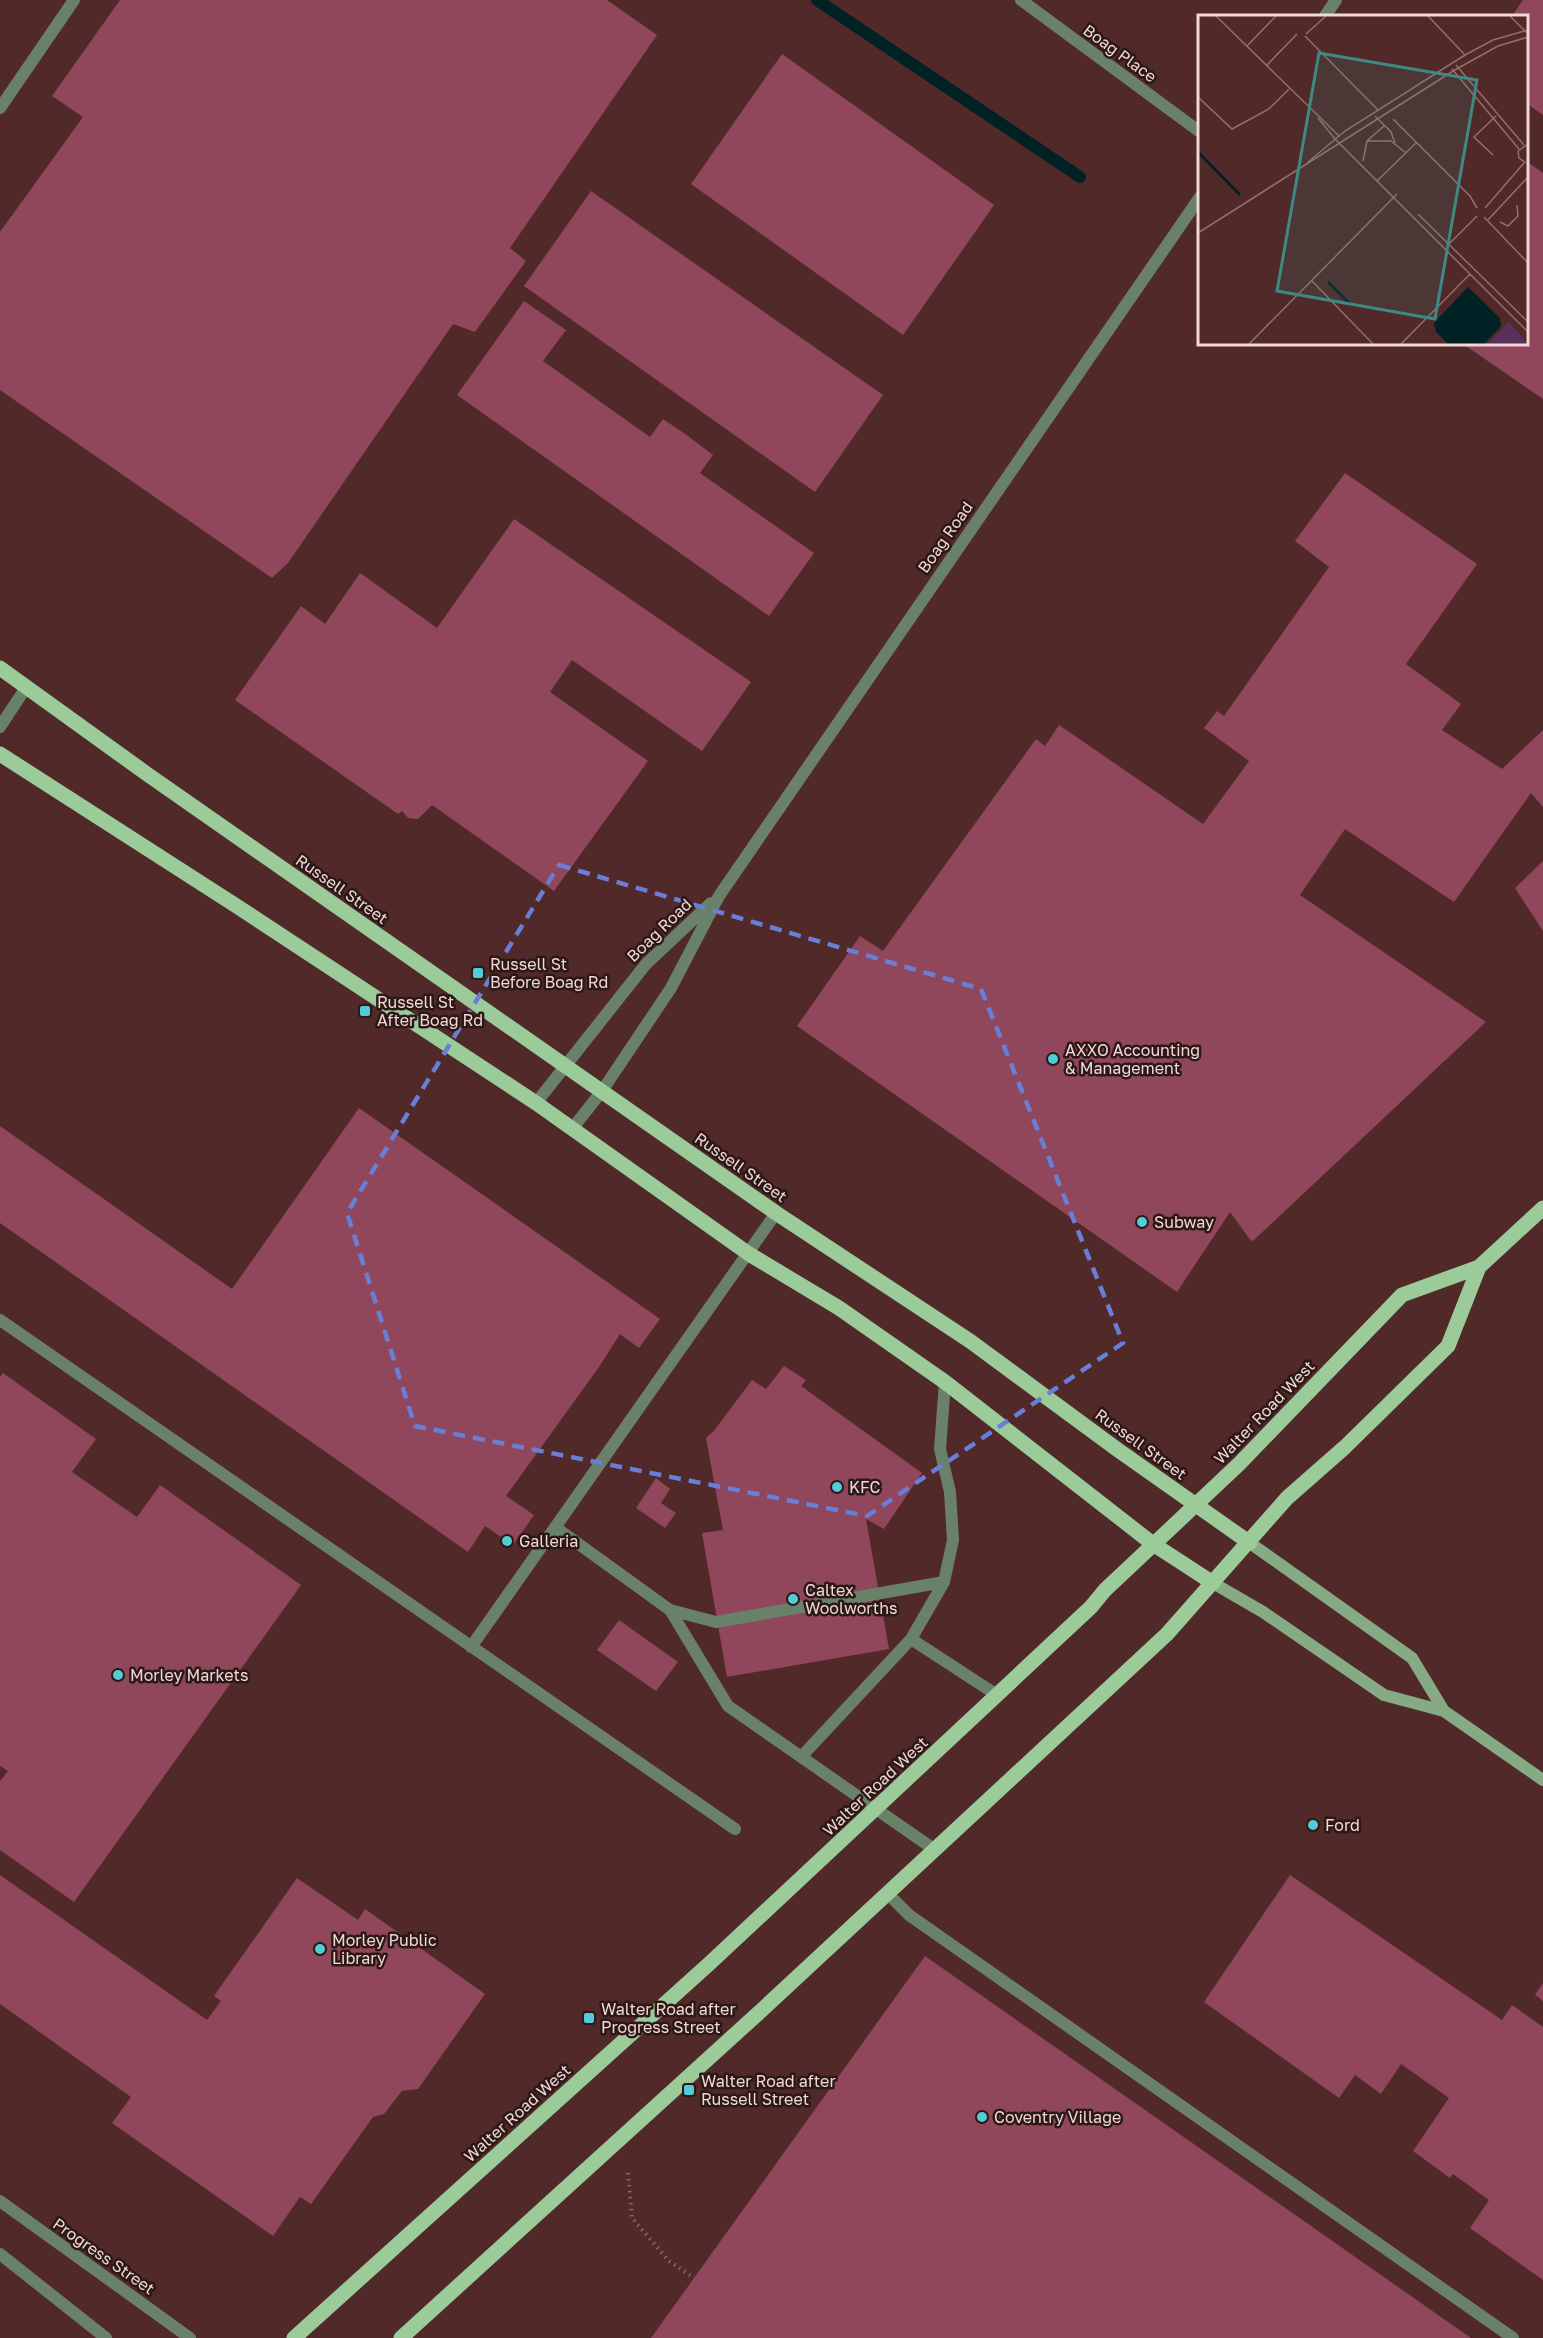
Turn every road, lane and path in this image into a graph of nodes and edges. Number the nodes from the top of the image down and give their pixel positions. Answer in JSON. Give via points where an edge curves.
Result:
{"nodes":[{"id":1,"x":74,"y":0,"type":"edge"},
{"id":2,"x":1021,"y":0,"type":"edge"},
{"id":3,"x":1336,"y":0,"type":"edge"},
{"id":4,"x":1326,"y":15,"type":"edge"},
{"id":5,"x":0,"y":108,"type":"edge"},
{"id":6,"x":1198,"y":131,"type":"edge"},
{"id":7,"x":1198,"y":200,"type":"edge"},
{"id":8,"x":0,"y":668,"type":"edge"},
{"id":9,"x":27,"y":686,"type":"junction"},
{"id":10,"x":0,"y":727,"type":"edge"},
{"id":11,"x":0,"y":754,"type":"edge"},
{"id":12,"x":718,"y":896,"type":"junction"},
{"id":13,"x":566,"y":1065,"type":"junction"},
{"id":14,"x":602,"y":1091,"type":"junction"},
{"id":15,"x":536,"y":1103,"type":"junction"},
{"id":16,"x":572,"y":1129,"type":"junction"},
{"id":17,"x":1543,"y":1208,"type":"edge"},
{"id":18,"x":776,"y":1213,"type":"junction"},
{"id":19,"x":749,"y":1254,"type":"junction"},
{"id":20,"x":1479,"y":1267,"type":"junction"},
{"id":21,"x":0,"y":1320,"type":"edge"},
{"id":22,"x":945,"y":1382,"type":"junction"},
{"id":23,"x":1195,"y":1505,"type":"junction"},
{"id":24,"x":555,"y":1527,"type":"junction"},
{"id":25,"x":1250,"y":1543,"type":"junction"},
{"id":26,"x":1153,"y":1544,"type":"junction"},
{"id":27,"x":944,"y":1582,"type":"junction"},
{"id":28,"x":1213,"y":1583,"type":"junction"},
{"id":29,"x":670,"y":1610,"type":"junction"},
{"id":30,"x":911,"y":1639,"type":"junction"},
{"id":31,"x":471,"y":1647,"type":"junction"},
{"id":32,"x":997,"y":1695,"type":"junction"},
{"id":33,"x":1444,"y":1711,"type":"junction"},
{"id":34,"x":801,"y":1757,"type":"junction"},
{"id":35,"x":1543,"y":1780,"type":"edge"},
{"id":36,"x":877,"y":1810,"type":"junction"},
{"id":37,"x":735,"y":1829,"type":"dead end"},
{"id":38,"x":935,"y":1850,"type":"junction"},
{"id":39,"x":888,"y":1894,"type":"junction"},
{"id":40,"x":628,"y":2172,"type":"dead end"},
{"id":41,"x":0,"y":2201,"type":"edge"},
{"id":42,"x":0,"y":2254,"type":"edge"},
{"id":43,"x":694,"y":2278,"type":"dead end"},
{"id":44,"x":106,"y":2338,"type":"edge"},
{"id":45,"x":190,"y":2338,"type":"edge"},
{"id":46,"x":294,"y":2338,"type":"edge"},
{"id":47,"x":401,"y":2338,"type":"edge"},
{"id":48,"x":1513,"y":2338,"type":"edge"}],
"edges":[{"from":1,"to":5,"type":"street"},
{"from":2,"to":6,"type":"street","name":"Boag Place"},
{"from":3,"to":4,"type":"street"},
{"from":7,"to":12,"type":"street","name":"Boag Road"},
{"from":8,"to":9,"type":"main road","name":"Russell Street"},
{"from":9,"to":10,"type":"street"},
{"from":9,"to":13,"type":"main road","name":"Russell Street"},
{"from":11,"to":15,"type":"main road","name":"Russell Street"},
{"from":12,"to":13,"type":"street","name":"Boag Road","via":[[646,964]]},
{"from":12,"to":14,"type":"street","name":"Boag Road","via":[[670,988]]},
{"from":13,"to":14,"type":"main road","name":"Russell Street"},
{"from":13,"to":15,"type":"street","name":"Boag Road"},
{"from":14,"to":16,"type":"street","name":"Boag Road"},
{"from":14,"to":18,"type":"main road","name":"Russell Street"},
{"from":15,"to":16,"type":"main road","name":"Russell Street"},
{"from":16,"to":19,"type":"main road","name":"Russell Street"},
{"from":17,"to":20,"type":"main road","name":"Walter Road West"},
{"from":18,"to":19,"type":"street"},
{"from":18,"to":23,"type":"main road","name":"Russell Street","via":[[970,1341]]},
{"from":19,"to":22,"type":"main road","name":"Russell Street","via":[[839,1308]]},
{"from":19,"to":24,"type":"street"},
{"from":20,"to":23,"type":"main road","name":"Walter Road West","via":[[1402,1295]]},
{"from":20,"to":25,"type":"main road","name":"Walter Road West","via":[[1448,1346],[1287,1498]]},
{"from":21,"to":31,"type":"street"},
{"from":22,"to":26,"type":"main road","name":"Russell Street"},
{"from":22,"to":27,"type":"street","via":[[940,1449],[950,1492],[953,1540]]},
{"from":23,"to":25,"type":"main road","name":"Russell Street"},
{"from":23,"to":26,"type":"main road","name":"Walter Road West"},
{"from":24,"to":29,"type":"street"},
{"from":24,"to":31,"type":"street"},
{"from":25,"to":28,"type":"main road","name":"Walter Road West"},
{"from":25,"to":33,"type":"street","name":"Russell Street","via":[[1412,1658]]},
{"from":26,"to":28,"type":"main road","name":"Russell Street"},
{"from":26,"to":32,"type":"main road","name":"Walter Road West"},
{"from":27,"to":29,"type":"street","via":[[716,1622]]},
{"from":27,"to":30,"type":"street"},
{"from":28,"to":33,"type":"street","name":"Russell Street","via":[[1263,1612],[1384,1695]]},
{"from":28,"to":38,"type":"main road","name":"Walter Road West","via":[[1167,1634]]},
{"from":29,"to":34,"type":"street","via":[[728,1706]]},
{"from":30,"to":32,"type":"street"},
{"from":30,"to":34,"type":"street"},
{"from":31,"to":37,"type":"street"},
{"from":32,"to":36,"type":"main road","name":"Walter Road West"},
{"from":33,"to":35,"type":"street","name":"Russell Street"},
{"from":34,"to":36,"type":"street"},
{"from":36,"to":38,"type":"street"},
{"from":36,"to":46,"type":"main road","name":"Walter Road West"},
{"from":38,"to":39,"type":"main road","name":"Walter Road West"},
{"from":39,"to":47,"type":"main road","name":"Walter Road West"},
{"from":39,"to":48,"type":"street","via":[[909,1915]]},
{"from":40,"to":43,"type":"path","via":[[632,2218],[669,2261]]},
{"from":41,"to":45,"type":"street","name":"Progress Street"},
{"from":42,"to":44,"type":"street"}]}
